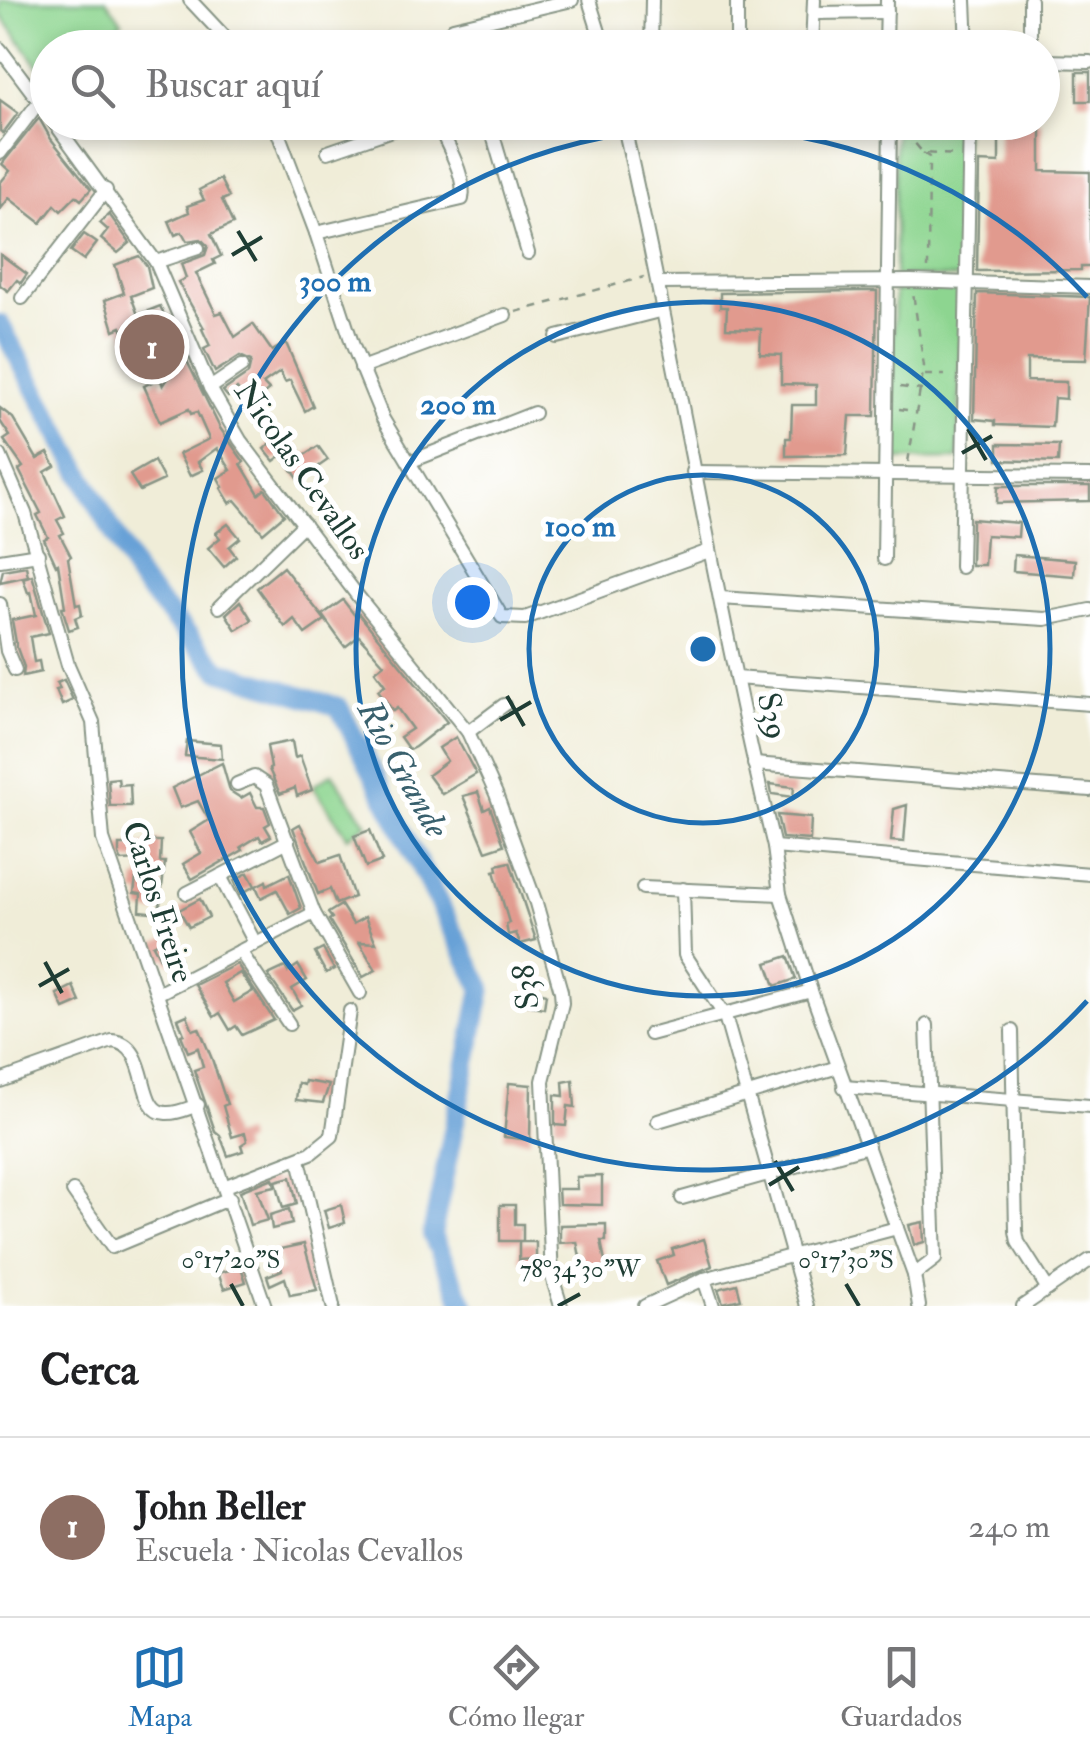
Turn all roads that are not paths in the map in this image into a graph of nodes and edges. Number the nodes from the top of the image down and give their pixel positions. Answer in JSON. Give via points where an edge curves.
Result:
{"nodes":[{"id":1,"x":190,"y":0,"type":"edge"},
{"id":2,"x":572,"y":0,"type":"edge"},
{"id":3,"x":589,"y":0,"type":"edge"},
{"id":4,"x":652,"y":0,"type":"edge"},
{"id":5,"x":738,"y":0,"type":"edge"},
{"id":6,"x":964,"y":0,"type":"edge"},
{"id":7,"x":1030,"y":0,"type":"edge"},
{"id":8,"x":887,"y":6,"type":"edge"},
{"id":9,"x":814,"y":7,"type":"edge"},
{"id":10,"x":453,"y":28,"type":"dead end"},
{"id":11,"x":218,"y":30,"type":"edge"},
{"id":12,"x":598,"y":30,"type":"edge"},
{"id":13,"x":651,"y":30,"type":"edge"},
{"id":14,"x":737,"y":30,"type":"edge"},
{"id":15,"x":966,"y":30,"type":"edge"},
{"id":16,"x":1030,"y":30,"type":"edge"},
{"id":17,"x":0,"y":49,"type":"edge"},
{"id":18,"x":1060,"y":61,"type":"edge"},
{"id":19,"x":1090,"y":62,"type":"edge"},
{"id":20,"x":30,"y":90,"type":"edge"},
{"id":21,"x":30,"y":122,"type":"edge"},
{"id":22,"x":68,"y":140,"type":"edge"},
{"id":23,"x":281,"y":140,"type":"edge"},
{"id":24,"x":363,"y":140,"type":"edge"},
{"id":25,"x":444,"y":140,"type":"edge"},
{"id":26,"x":494,"y":140,"type":"edge"},
{"id":27,"x":627,"y":140,"type":"edge"},
{"id":28,"x":890,"y":140,"type":"edge"},
{"id":29,"x":970,"y":140,"type":"edge"},
{"id":30,"x":328,"y":152,"type":"dead end"},
{"id":31,"x":0,"y":153,"type":"edge"},
{"id":32,"x":106,"y":190,"type":"junction"},
{"id":33,"x":316,"y":232,"type":"junction"},
{"id":34,"x":198,"y":248,"type":"dead end"},
{"id":35,"x":528,"y":253,"type":"dead end"},
{"id":36,"x":156,"y":262,"type":"junction"},
{"id":37,"x":658,"y":278,"type":"junction"},
{"id":38,"x":887,"y":282,"type":"junction"},
{"id":39,"x":967,"y":284,"type":"junction"},
{"id":40,"x":1090,"y":287,"type":"edge"},
{"id":41,"x":22,"y":298,"type":"dead end"},
{"id":42,"x":664,"y":310,"type":"junction"},
{"id":43,"x":505,"y":315,"type":"road end"},
{"id":44,"x":557,"y":337,"type":"dead end"},
{"id":45,"x":242,"y":366,"type":"dead end"},
{"id":46,"x":361,"y":368,"type":"junction"},
{"id":47,"x":210,"y":388,"type":"junction"},
{"id":48,"x":534,"y":413,"type":"dead end"},
{"id":49,"x":0,"y":455,"type":"edge"},
{"id":50,"x":409,"y":462,"type":"junction"},
{"id":51,"x":693,"y":472,"type":"junction"},
{"id":52,"x":885,"y":474,"type":"junction"},
{"id":53,"x":962,"y":476,"type":"junction"},
{"id":54,"x":1090,"y":476,"type":"edge"},
{"id":55,"x":304,"y":524,"type":"junction"},
{"id":56,"x":709,"y":550,"type":"junction"},
{"id":57,"x":38,"y":554,"type":"junction"},
{"id":58,"x":0,"y":560,"type":"edge"},
{"id":59,"x":884,"y":560,"type":"dead end"},
{"id":60,"x":960,"y":567,"type":"dead end"},
{"id":61,"x":720,"y":598,"type":"junction"},
{"id":62,"x":0,"y":604,"type":"edge"},
{"id":63,"x":219,"y":607,"type":"dead end"},
{"id":64,"x":1090,"y":610,"type":"edge"},
{"id":65,"x":2,"y":632,"type":"edge"},
{"id":66,"x":15,"y":670,"type":"dead end"},
{"id":67,"x":736,"y":678,"type":"junction"},
{"id":68,"x":1090,"y":704,"type":"edge"},
{"id":69,"x":504,"y":705,"type":"dead end"},
{"id":70,"x":468,"y":732,"type":"junction"},
{"id":71,"x":754,"y":764,"type":"junction"},
{"id":72,"x":237,"y":784,"type":"dead end"},
{"id":73,"x":1090,"y":790,"type":"edge"},
{"id":74,"x":288,"y":841,"type":"junction"},
{"id":75,"x":774,"y":847,"type":"junction"},
{"id":76,"x":1090,"y":874,"type":"edge"},
{"id":77,"x":220,"y":876,"type":"junction"},
{"id":78,"x":644,"y":888,"type":"dead end"},
{"id":79,"x":682,"y":890,"type":"junction"},
{"id":80,"x":187,"y":893,"type":"dead end"},
{"id":81,"x":780,"y":894,"type":"junction"},
{"id":82,"x":314,"y":913,"type":"junction"},
{"id":83,"x":255,"y":943,"type":"junction"},
{"id":84,"x":240,"y":951,"type":"junction"},
{"id":85,"x":811,"y":991,"type":"junction"},
{"id":86,"x":360,"y":993,"type":"dead end"},
{"id":87,"x":159,"y":994,"type":"junction"},
{"id":88,"x":350,"y":1011,"type":"dead end"},
{"id":89,"x":726,"y":1016,"type":"junction"},
{"id":90,"x":289,"y":1024,"type":"dead end"},
{"id":91,"x":927,"y":1025,"type":"dead end"},
{"id":92,"x":1012,"y":1030,"type":"dead end"},
{"id":93,"x":650,"y":1034,"type":"dead end"},
{"id":94,"x":838,"y":1067,"type":"junction"},
{"id":95,"x":0,"y":1081,"type":"edge"},
{"id":96,"x":844,"y":1087,"type":"junction"},
{"id":97,"x":929,"y":1094,"type":"junction"},
{"id":98,"x":748,"y":1095,"type":"junction"},
{"id":99,"x":1015,"y":1101,"type":"junction"},
{"id":100,"x":198,"y":1106,"type":"junction"},
{"id":101,"x":1090,"y":1106,"type":"edge"},
{"id":102,"x":658,"y":1121,"type":"dead end"},
{"id":103,"x":868,"y":1146,"type":"junction"},
{"id":104,"x":298,"y":1159,"type":"junction"},
{"id":105,"x":770,"y":1176,"type":"junction"},
{"id":106,"x":72,"y":1190,"type":"dead end"},
{"id":107,"x":228,"y":1192,"type":"junction"},
{"id":108,"x":682,"y":1198,"type":"dead end"},
{"id":109,"x":896,"y":1228,"type":"junction"},
{"id":110,"x":792,"y":1254,"type":"junction"},
{"id":111,"x":1090,"y":1260,"type":"edge"},
{"id":112,"x":914,"y":1275,"type":"junction"},
{"id":113,"x":704,"y":1278,"type":"junction"},
{"id":114,"x":1048,"y":1288,"type":"junction"},
{"id":115,"x":265,"y":1306,"type":"edge"},
{"id":116,"x":332,"y":1306,"type":"edge"},
{"id":117,"x":562,"y":1306,"type":"edge"},
{"id":118,"x":646,"y":1306,"type":"edge"},
{"id":119,"x":713,"y":1306,"type":"edge"},
{"id":120,"x":807,"y":1306,"type":"edge"},
{"id":121,"x":919,"y":1306,"type":"edge"},
{"id":122,"x":1024,"y":1306,"type":"edge"}],
"edges":[{"from":1,"to":11,"type":"street"},
{"from":2,"to":10,"type":"street"},
{"from":3,"to":12,"type":"street"},
{"from":4,"to":13,"type":"street"},
{"from":5,"to":14,"type":"street"},
{"from":6,"to":15,"type":"street"},
{"from":7,"to":16,"type":"street"},
{"from":8,"to":9,"type":"street"},
{"from":17,"to":20,"type":"street"},
{"from":18,"to":19,"type":"street"},
{"from":21,"to":31,"type":"street"},
{"from":22,"to":32,"type":"street","name":"Nicolas Cevallos"},
{"from":23,"to":33,"type":"street"},
{"from":24,"to":30,"type":"street"},
{"from":25,"to":33,"type":"street","via":[[464,196],[456,202]]},
{"from":26,"to":35,"type":"street"},
{"from":27,"to":37,"type":"street","name":"S39"},
{"from":28,"to":38,"type":"street"},
{"from":29,"to":39,"type":"street"},
{"from":32,"to":36,"type":"street","name":"Nicolas Cevallos"},
{"from":32,"to":41,"type":"street"},
{"from":33,"to":46,"type":"street"},
{"from":34,"to":36,"type":"street"},
{"from":36,"to":47,"type":"street","name":"Nicolas Cevallos"},
{"from":37,"to":38,"type":"street"},
{"from":37,"to":42,"type":"street","name":"S39"},
{"from":38,"to":39,"type":"street"},
{"from":38,"to":52,"type":"street"},
{"from":39,"to":40,"type":"street"},
{"from":39,"to":53,"type":"street"},
{"from":42,"to":44,"type":"street"},
{"from":42,"to":51,"type":"street","name":"S39"},
{"from":43,"to":46,"type":"street"},
{"from":45,"to":47,"type":"street"},
{"from":46,"to":50,"type":"street"},
{"from":47,"to":55,"type":"street","name":"Nicolas Cevallos"},
{"from":48,"to":50,"type":"street"},
{"from":49,"to":57,"type":"street","name":"Carlos Freire"},
{"from":50,"to":56,"type":"street","via":[[502,616],[525,618]]},
{"from":51,"to":52,"type":"street"},
{"from":51,"to":56,"type":"street","name":"S39"},
{"from":52,"to":53,"type":"street"},
{"from":52,"to":59,"type":"street"},
{"from":53,"to":54,"type":"street"},
{"from":53,"to":60,"type":"street"},
{"from":55,"to":63,"type":"street"},
{"from":55,"to":70,"type":"street","name":"Nicolas Cevallos"},
{"from":56,"to":61,"type":"street","name":"S39"},
{"from":57,"to":58,"type":"street"},
{"from":57,"to":87,"type":"street","name":"Carlos Freire","via":[[68,665],[93,722],[103,839]]},
{"from":61,"to":64,"type":"street","via":[[1046,619]]},
{"from":61,"to":67,"type":"street","name":"S39"},
{"from":62,"to":65,"type":"street"},
{"from":65,"to":66,"type":"street"},
{"from":67,"to":68,"type":"street"},
{"from":67,"to":71,"type":"street","name":"S39"},
{"from":69,"to":70,"type":"street"},
{"from":70,"to":117,"type":"street","name":"S38","via":[[536,903],[561,992],[542,1081],[552,1277]]},
{"from":71,"to":73,"type":"street"},
{"from":71,"to":75,"type":"street","name":"S39"},
{"from":72,"to":74,"type":"street","via":[[262,780]]},
{"from":74,"to":77,"type":"street"},
{"from":74,"to":82,"type":"street"},
{"from":75,"to":76,"type":"street"},
{"from":75,"to":81,"type":"street","name":"S39"},
{"from":77,"to":80,"type":"street"},
{"from":77,"to":83,"type":"street"},
{"from":78,"to":79,"type":"street"},
{"from":79,"to":81,"type":"street"},
{"from":79,"to":89,"type":"street","via":[[685,955]]},
{"from":81,"to":85,"type":"street","name":"S39"},
{"from":82,"to":83,"type":"street"},
{"from":82,"to":86,"type":"street"},
{"from":83,"to":84,"type":"street"},
{"from":84,"to":87,"type":"street"},
{"from":84,"to":90,"type":"street"},
{"from":85,"to":89,"type":"street"},
{"from":85,"to":94,"type":"street","name":"S39"},
{"from":87,"to":100,"type":"street","name":"Carlos Freire"},
{"from":88,"to":104,"type":"street","via":[[335,1129],[326,1144]]},
{"from":89,"to":93,"type":"street"},
{"from":89,"to":98,"type":"street"},
{"from":91,"to":97,"type":"street"},
{"from":92,"to":99,"type":"street"},
{"from":94,"to":96,"type":"street","name":"S39"},
{"from":94,"to":98,"type":"street"},
{"from":95,"to":100,"type":"street","via":[[123,1042],[158,1110]]},
{"from":96,"to":97,"type":"street"},
{"from":96,"to":103,"type":"street","name":"S39"},
{"from":97,"to":99,"type":"street"},
{"from":97,"to":112,"type":"street","via":[[935,1259]]},
{"from":98,"to":102,"type":"street"},
{"from":98,"to":105,"type":"street"},
{"from":99,"to":101,"type":"street"},
{"from":99,"to":114,"type":"street","via":[[1018,1242]]},
{"from":100,"to":107,"type":"street","name":"Carlos Freire"},
{"from":103,"to":105,"type":"street"},
{"from":103,"to":109,"type":"street","name":"S39"},
{"from":104,"to":107,"type":"street"},
{"from":104,"to":116,"type":"street"},
{"from":105,"to":108,"type":"street"},
{"from":105,"to":110,"type":"street"},
{"from":106,"to":107,"type":"street","via":[[112,1247]]},
{"from":107,"to":115,"type":"street","name":"Carlos Freire"},
{"from":109,"to":110,"type":"street"},
{"from":109,"to":112,"type":"street","name":"S39"},
{"from":110,"to":113,"type":"street"},
{"from":110,"to":120,"type":"street"},
{"from":111,"to":114,"type":"street"},
{"from":112,"to":121,"type":"street","name":"S39"},
{"from":113,"to":118,"type":"street"},
{"from":113,"to":119,"type":"street"},
{"from":114,"to":122,"type":"street"}]}
